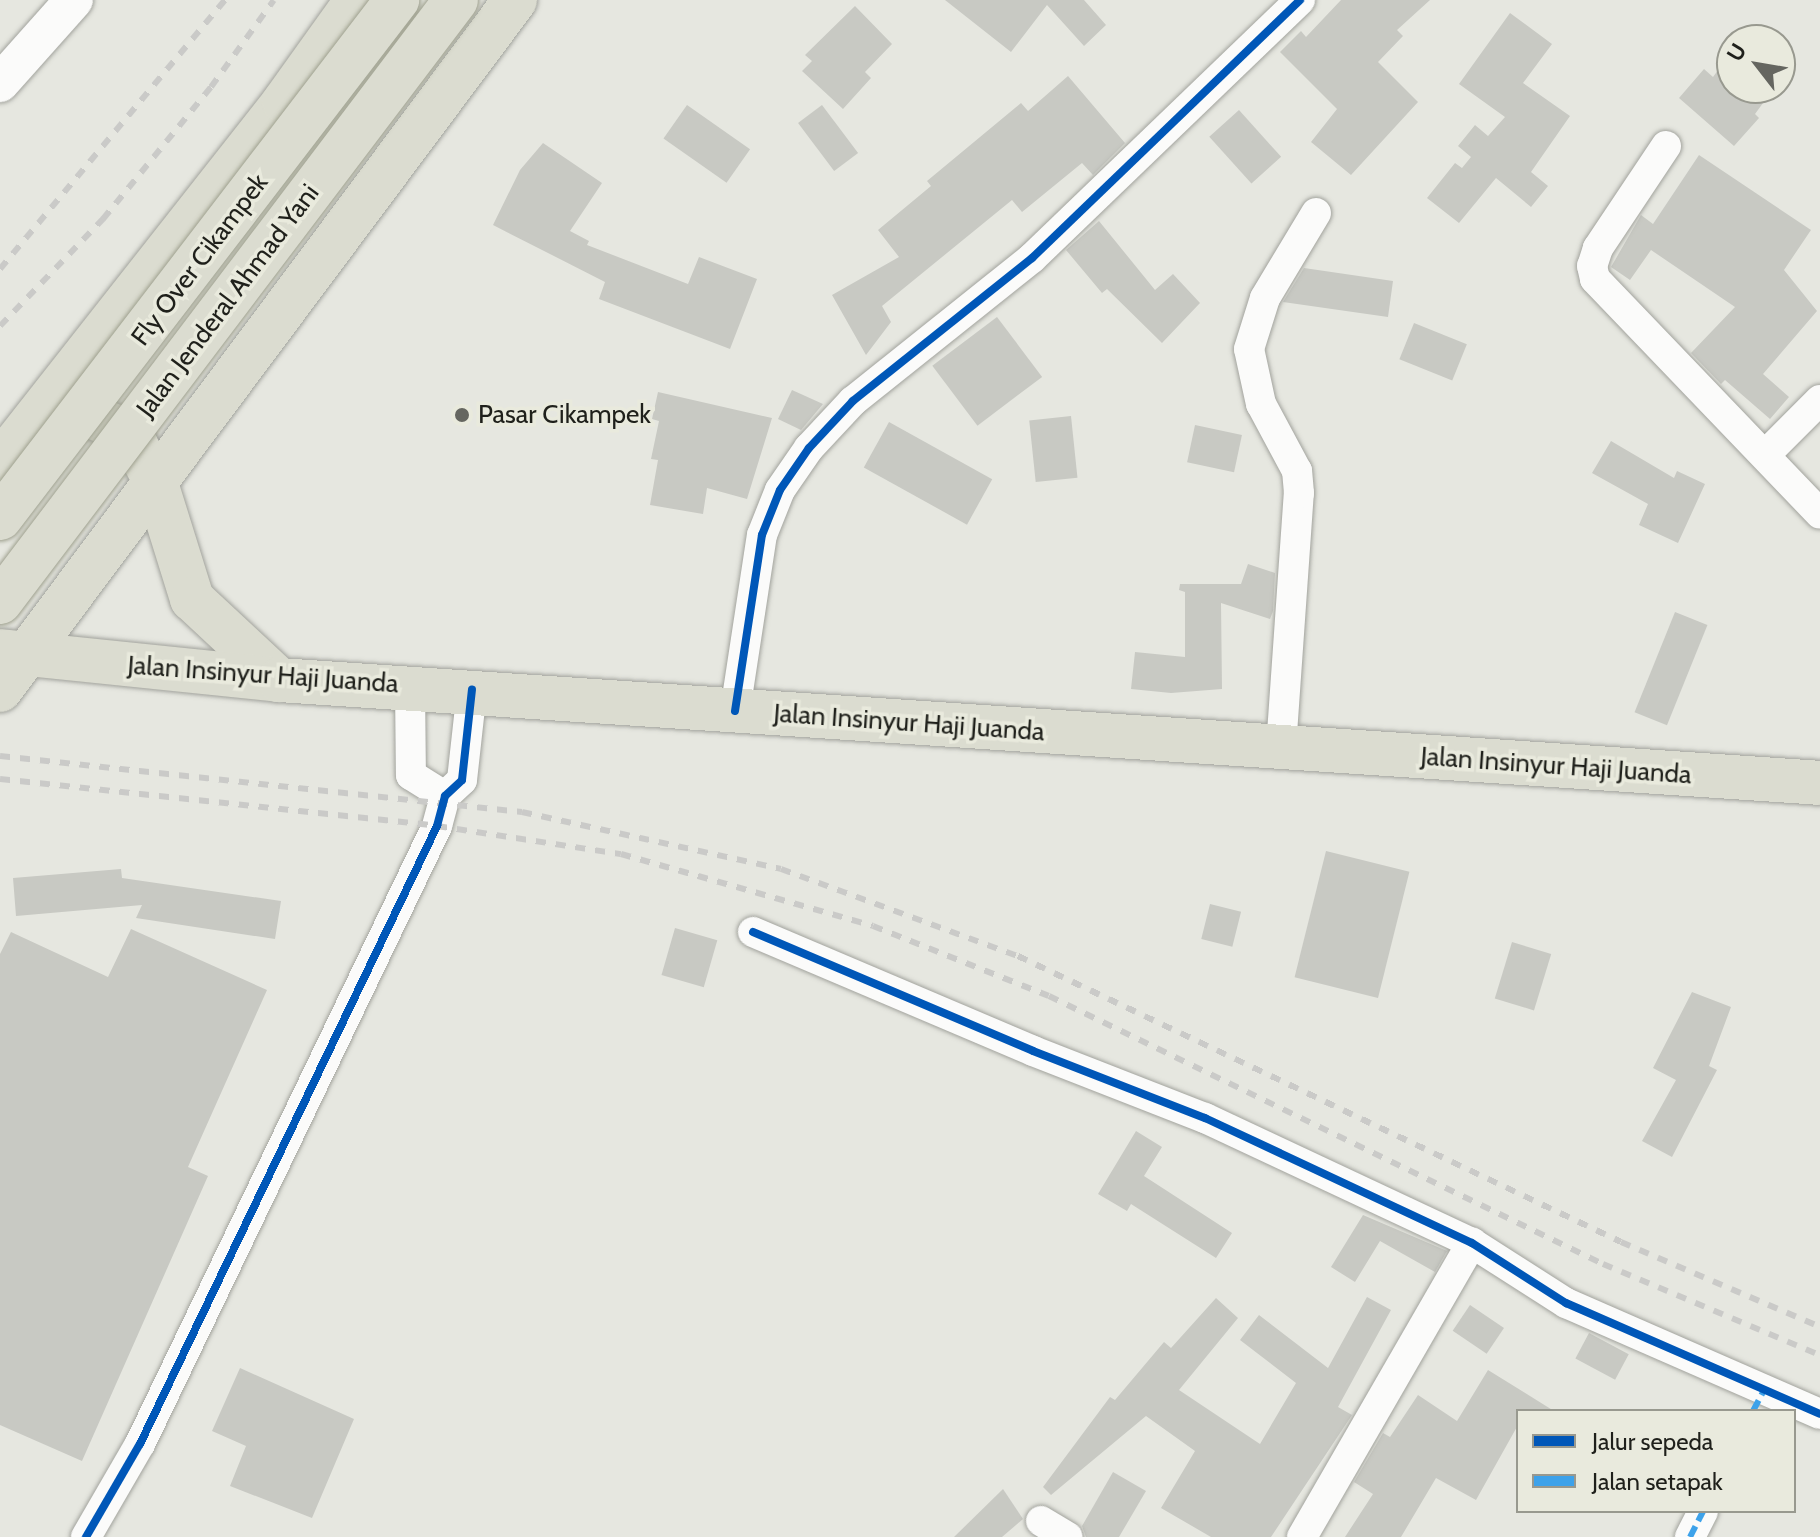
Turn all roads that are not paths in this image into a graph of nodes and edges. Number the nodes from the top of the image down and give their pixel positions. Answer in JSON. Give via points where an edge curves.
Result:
{"nodes":[{"id":1,"x":74,"y":0,"type":"edge"},
{"id":2,"x":357,"y":0,"type":"edge"},
{"id":3,"x":397,"y":0,"type":"edge"},
{"id":4,"x":456,"y":0,"type":"edge"},
{"id":5,"x":515,"y":0,"type":"edge"},
{"id":6,"x":1300,"y":0,"type":"edge"},
{"id":7,"x":0,"y":83,"type":"edge"},
{"id":8,"x":1666,"y":146,"type":"dead end"},
{"id":9,"x":1316,"y":213,"type":"dead end"},
{"id":10,"x":1820,"y":400,"type":"edge"},
{"id":11,"x":31,"y":424,"type":"junction"},
{"id":12,"x":1767,"y":453,"type":"junction"},
{"id":13,"x":0,"y":463,"type":"edge"},
{"id":14,"x":155,"y":480,"type":"junction"},
{"id":15,"x":1820,"y":514,"type":"edge"},
{"id":16,"x":0,"y":518,"type":"edge"},
{"id":17,"x":0,"y":602,"type":"edge"},
{"id":18,"x":8,"y":666,"type":"edge"},
{"id":19,"x":279,"y":680,"type":"junction"},
{"id":20,"x":410,"y":686,"type":"junction"},
{"id":21,"x":472,"y":690,"type":"junction"},
{"id":22,"x":735,"y":711,"type":"junction"},
{"id":23,"x":1281,"y":748,"type":"junction"},
{"id":24,"x":1820,"y":783,"type":"edge"},
{"id":25,"x":445,"y":796,"type":"junction"},
{"id":26,"x":753,"y":932,"type":"dead end"},
{"id":27,"x":1472,"y":1243,"type":"junction"},
{"id":28,"x":1758,"y":1402,"type":"edge"},
{"id":29,"x":1794,"y":1409,"type":"edge"},
{"id":30,"x":1796,"y":1409,"type":"edge"},
{"id":31,"x":1820,"y":1414,"type":"edge"},
{"id":32,"x":1702,"y":1513,"type":"edge"},
{"id":33,"x":1041,"y":1521,"type":"dead end"},
{"id":34,"x":86,"y":1537,"type":"edge"},
{"id":35,"x":1068,"y":1537,"type":"edge"},
{"id":36,"x":1302,"y":1537,"type":"edge"},
{"id":37,"x":1690,"y":1537,"type":"edge"}],
"edges":[{"from":1,"to":7,"type":"street"},
{"from":2,"to":11,"type":"highway","via":[[284,102]]},
{"from":3,"to":16,"type":"highway","name":"Fly Over Cikampek","bridge":true},
{"from":4,"to":17,"type":"highway","name":"Jalan Jenderal Ahmad Yani","bridge":true},
{"from":5,"to":14,"type":"highway"},
{"from":6,"to":22,"type":"street","via":[[1032,258],[853,401],[809,448],[780,490],[762,535]]},
{"from":8,"to":12,"type":"street","via":[[1598,248],[1592,266],[1595,279]]},
{"from":9,"to":23,"type":"street","via":[[1265,298],[1249,349],[1261,404],[1297,471],[1299,493]]},
{"from":10,"to":12,"type":"street"},
{"from":11,"to":13,"type":"highway"},
{"from":11,"to":14,"type":"highway","via":[[86,414],[105,420],[136,445]]},
{"from":12,"to":15,"type":"street"},
{"from":14,"to":18,"type":"highway"},
{"from":14,"to":19,"type":"highway","via":[[192,599]]},
{"from":18,"to":19,"type":"highway","name":"Jalan Insinyur Haji Juanda"},
{"from":19,"to":20,"type":"highway","name":"Jalan Insinyur Haji Juanda"},
{"from":20,"to":21,"type":"highway","name":"Jalan Insinyur Haji Juanda"},
{"from":20,"to":25,"type":"street","via":[[411,775]]},
{"from":21,"to":22,"type":"highway","name":"Jalan Insinyur Haji Juanda"},
{"from":21,"to":25,"type":"street","via":[[462,780]]},
{"from":22,"to":23,"type":"highway","name":"Jalan Insinyur Haji Juanda"},
{"from":23,"to":24,"type":"highway","name":"Jalan Insinyur Haji Juanda"},
{"from":25,"to":34,"type":"street","via":[[437,826],[140,1444]]},
{"from":26,"to":27,"type":"street","via":[[1205,1118]]},
{"from":27,"to":28,"type":"street","via":[[1566,1303]]},
{"from":27,"to":36,"type":"street"},
{"from":28,"to":29,"type":"street"},
{"from":30,"to":31,"type":"street"},
{"from":32,"to":37,"type":"street"},
{"from":33,"to":35,"type":"street"}]}
